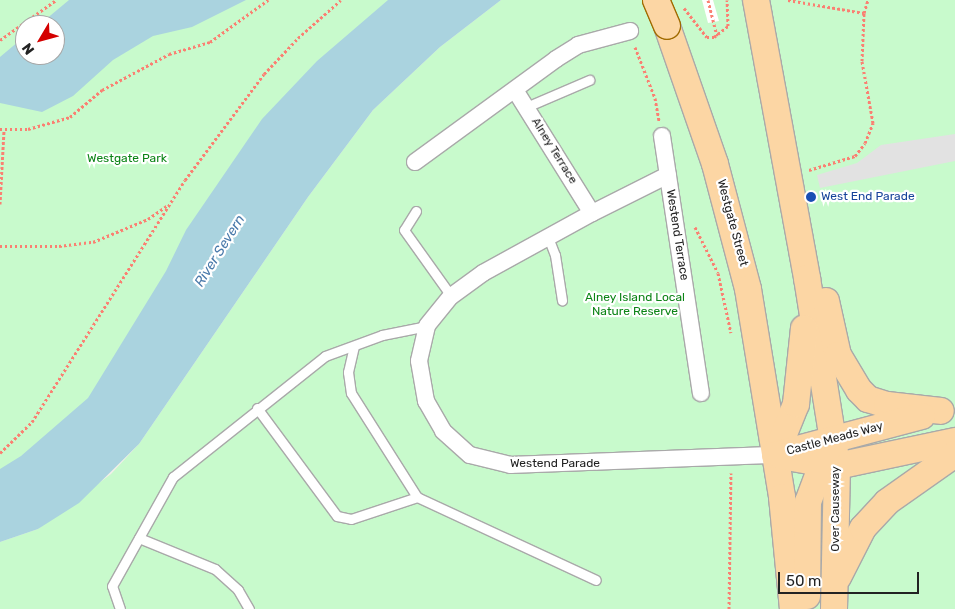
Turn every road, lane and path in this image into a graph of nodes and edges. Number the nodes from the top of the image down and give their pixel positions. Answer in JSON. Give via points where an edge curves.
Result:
{"nodes":[{"id":1,"x":56,"y":0,"type":"edge"},
{"id":2,"x":268,"y":0,"type":"edge"},
{"id":3,"x":341,"y":0,"type":"edge"},
{"id":4,"x":656,"y":0,"type":"edge"},
{"id":5,"x":708,"y":0,"type":"edge"},
{"id":6,"x":727,"y":0,"type":"edge"},
{"id":7,"x":788,"y":0,"type":"edge"},
{"id":8,"x":868,"y":0,"type":"edge"},
{"id":9,"x":756,"y":5,"type":"edge"},
{"id":10,"x":864,"y":13,"type":"junction"},
{"id":11,"x":630,"y":31,"type":"joint"},
{"id":12,"x":0,"y":40,"type":"edge"},
{"id":13,"x":589,"y":80,"type":"dead end"},
{"id":14,"x":515,"y":90,"type":"junction"},
{"id":15,"x":526,"y":107,"type":"junction"},
{"id":16,"x":2,"y":130,"type":"edge"},
{"id":17,"x":662,"y":136,"type":"joint"},
{"id":18,"x":415,"y":162,"type":"dead end"},
{"id":19,"x":786,"y":173,"type":"junction"},
{"id":20,"x":668,"y":175,"type":"junction"},
{"id":21,"x":170,"y":203,"type":"junction"},
{"id":22,"x":0,"y":204,"type":"edge"},
{"id":23,"x":416,"y":211,"type":"dead end"},
{"id":24,"x":592,"y":213,"type":"junction"},
{"id":25,"x":693,"y":224,"type":"dead end"},
{"id":26,"x":548,"y":237,"type":"junction"},
{"id":27,"x":800,"y":241,"type":"junction"},
{"id":28,"x":0,"y":246,"type":"edge"},
{"id":29,"x":807,"y":278,"type":"junction"},
{"id":30,"x":450,"y":296,"type":"junction"},
{"id":31,"x":562,"y":300,"type":"dead end"},
{"id":32,"x":427,"y":326,"type":"junction"},
{"id":33,"x":732,"y":339,"type":"dead end"},
{"id":34,"x":354,"y":346,"type":"junction"},
{"id":35,"x":701,"y":392,"type":"dead end"},
{"id":36,"x":257,"y":408,"type":"junction"},
{"id":37,"x":948,"y":408,"type":"edge"},
{"id":38,"x":833,"y":439,"type":"junction"},
{"id":39,"x":955,"y":441,"type":"edge"},
{"id":40,"x":0,"y":453,"type":"edge"},
{"id":41,"x":955,"y":454,"type":"edge"},
{"id":42,"x":775,"y":455,"type":"junction"},
{"id":43,"x":732,"y":459,"type":"junction"},
{"id":44,"x":829,"y":465,"type":"junction"},
{"id":45,"x":417,"y":497,"type":"junction"},
{"id":46,"x":139,"y":538,"type":"junction"},
{"id":47,"x":596,"y":580,"type":"dead end"},
{"id":48,"x":836,"y":582,"type":"junction"},
{"id":49,"x":120,"y":609,"type":"edge"},
{"id":50,"x":249,"y":609,"type":"edge"},
{"id":51,"x":729,"y":609,"type":"edge"},
{"id":52,"x":793,"y":609,"type":"edge"},
{"id":53,"x":807,"y":609,"type":"edge"},
{"id":54,"x":834,"y":609,"type":"edge"}],
"edges":[{"from":1,"to":12,"type":"path"},
{"from":2,"to":16,"type":"path","via":[[210,42],[169,54],[102,90],[70,117],[28,130]]},
{"from":3,"to":21,"type":"path","via":[[264,74]]},
{"from":4,"to":42,"type":"main road","name":"Westgate Street","bridge":true,"via":[[701,118],[734,228],[760,354]]},
{"from":5,"to":6,"type":"path","via":[[717,36],[726,29]]},
{"from":7,"to":10,"type":"path"},
{"from":8,"to":10,"type":"path"},
{"from":9,"to":19,"type":"main road"},
{"from":10,"to":19,"type":"path","via":[[862,61],[873,124],[865,143],[855,156],[826,167]]},
{"from":11,"to":14,"type":"street","via":[[578,45]]},
{"from":11,"to":17,"type":"path","via":[[655,98]]},
{"from":13,"to":15,"type":"lane"},
{"from":14,"to":15,"type":"street","name":"Alney Terrace"},
{"from":14,"to":18,"type":"street"},
{"from":15,"to":24,"type":"street","name":"Alney Terrace"},
{"from":16,"to":22,"type":"path"},
{"from":17,"to":20,"type":"street","name":"Westend Terrace"},
{"from":19,"to":27,"type":"main road"},
{"from":20,"to":24,"type":"street","name":"Westend Parade"},
{"from":20,"to":35,"type":"street","name":"Westend Terrace"},
{"from":21,"to":28,"type":"path","via":[[148,220],[93,242],[59,246]]},
{"from":21,"to":40,"type":"path","via":[[32,422]]},
{"from":23,"to":30,"type":"lane","via":[[404,230]]},
{"from":24,"to":26,"type":"street","name":"Westend Parade"},
{"from":25,"to":33,"type":"path","via":[[718,273]]},
{"from":26,"to":30,"type":"street","name":"Westend Parade"},
{"from":26,"to":31,"type":"lane","via":[[555,255]]},
{"from":27,"to":29,"type":"main road"},
{"from":27,"to":37,"type":"main road","via":[[814,260],[838,355],[859,390],[868,399],[887,405]]},
{"from":29,"to":38,"type":"main road"},
{"from":29,"to":42,"type":"main road","via":[[797,397]]},
{"from":30,"to":32,"type":"street","name":"Westend Parade"},
{"from":32,"to":34,"type":"lane","via":[[382,335]]},
{"from":32,"to":43,"type":"street","name":"Westend Parade","via":[[419,360],[426,401],[442,431],[470,456],[511,465]]},
{"from":34,"to":36,"type":"lane","via":[[326,356]]},
{"from":34,"to":45,"type":"lane","via":[[348,372],[352,393]]},
{"from":36,"to":45,"type":"lane","via":[[338,516],[351,519]]},
{"from":36,"to":46,"type":"lane","via":[[173,477]]},
{"from":37,"to":38,"type":"main road","name":"Castle Meads Way"},
{"from":38,"to":42,"type":"main road","name":"Castle Meads Way"},
{"from":38,"to":44,"type":"main road","name":"Over Causeway"},
{"from":39,"to":44,"type":"main road","name":"Castle Meads Way"},
{"from":41,"to":48,"type":"main road","via":[[887,502],[864,528]]},
{"from":42,"to":43,"type":"street","name":"Westend Parade"},
{"from":42,"to":44,"type":"main road","name":"Castle Meads Way"},
{"from":42,"to":52,"type":"main road"},
{"from":43,"to":51,"type":"path"},
{"from":44,"to":48,"type":"main road","name":"Over Causeway"},
{"from":44,"to":53,"type":"main road","via":[[808,502]]},
{"from":45,"to":47,"type":"lane"},
{"from":46,"to":49,"type":"lane","via":[[112,586]]},
{"from":46,"to":50,"type":"lane","via":[[215,569],[238,590]]},
{"from":48,"to":54,"type":"main road","name":"Over Causeway"}]}
